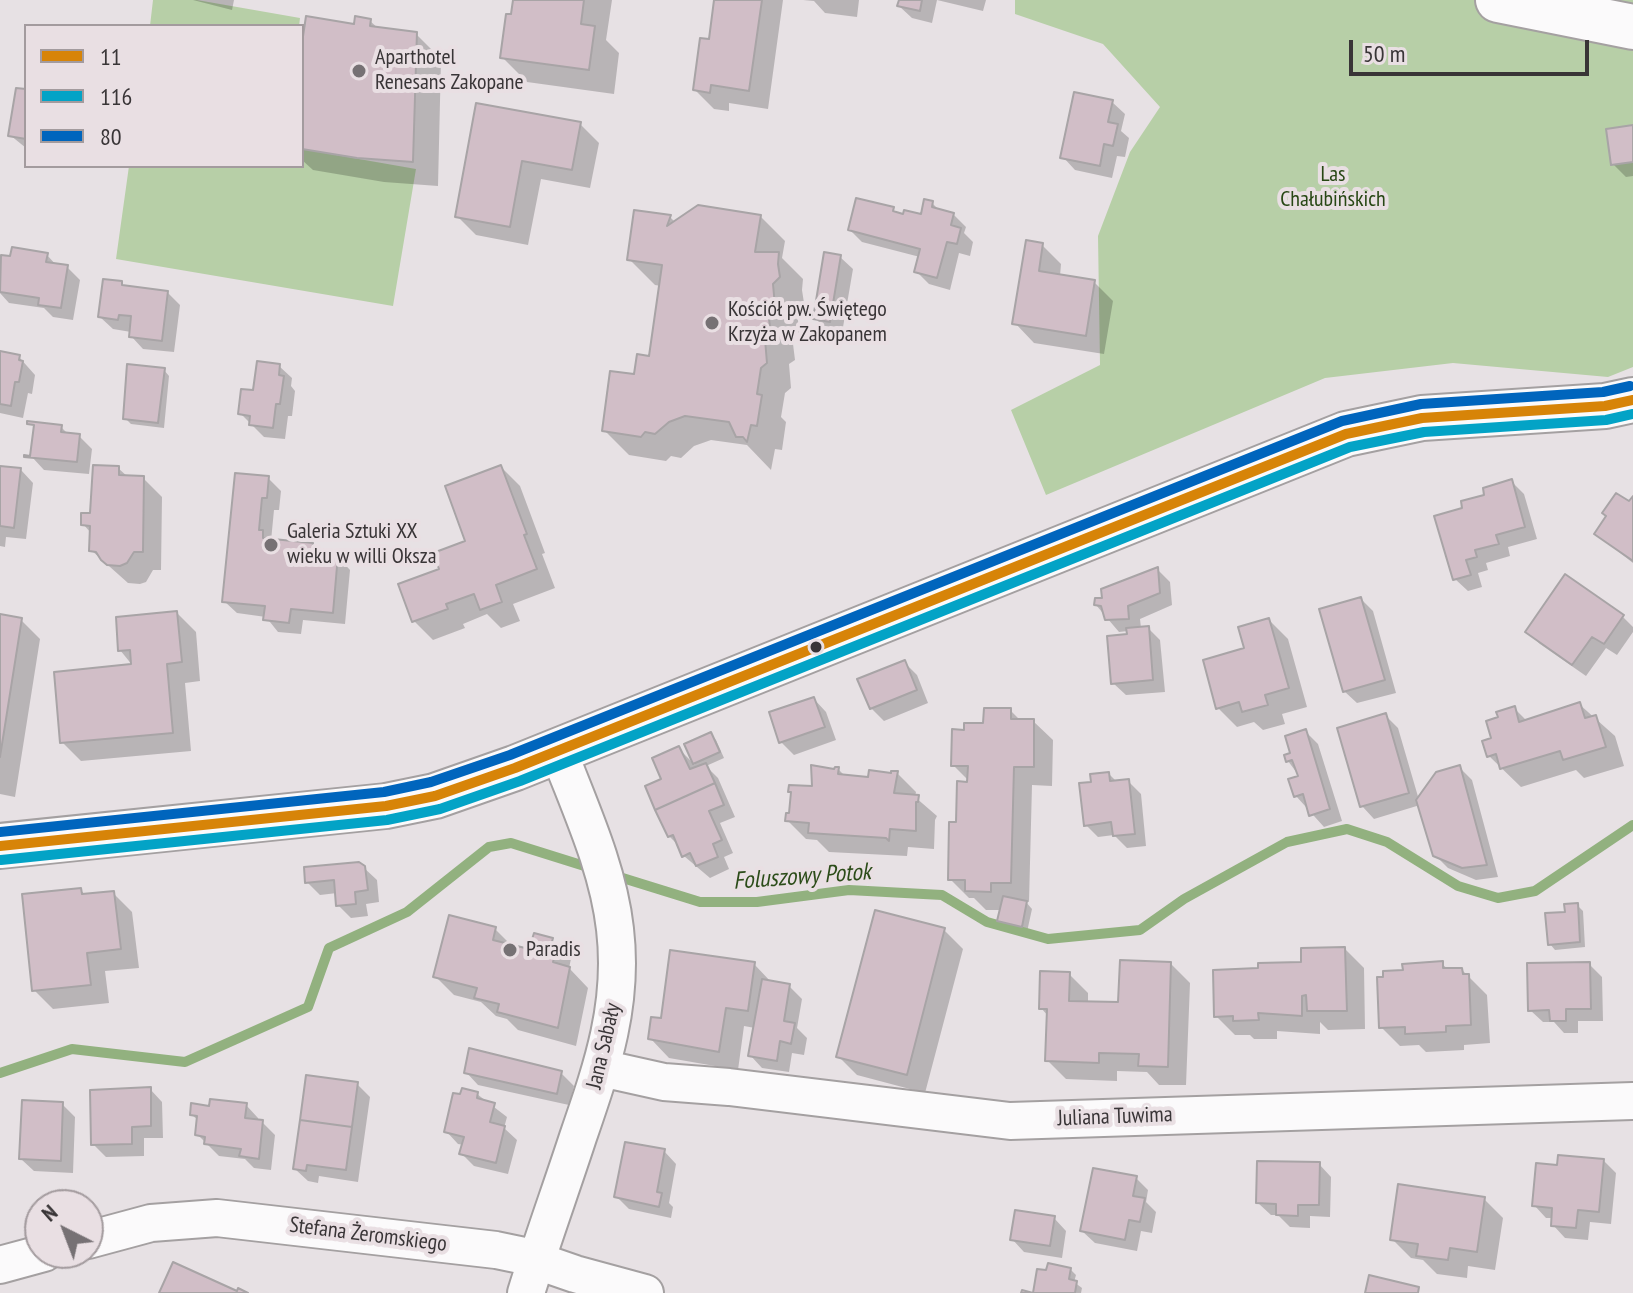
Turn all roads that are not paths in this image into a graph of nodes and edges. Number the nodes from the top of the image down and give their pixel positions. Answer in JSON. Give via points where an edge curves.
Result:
{"nodes":[{"id":1,"x":1498,"y":0,"type":"edge"},
{"id":2,"x":1633,"y":27,"type":"edge"},
{"id":3,"x":1633,"y":400,"type":"edge"},
{"id":4,"x":558,"y":750,"type":"junction"},
{"id":5,"x":0,"y":846,"type":"edge"},
{"id":6,"x":601,"y":1068,"type":"junction"},
{"id":7,"x":1633,"y":1101,"type":"edge"},
{"id":8,"x":104,"y":1236,"type":"edge"},
{"id":9,"x":24,"y":1258,"type":"edge"},
{"id":10,"x":0,"y":1265,"type":"edge"},
{"id":11,"x":531,"y":1277,"type":"edge"},
{"id":12,"x":645,"y":1293,"type":"edge"}],
"edges":[{"from":1,"to":2,"type":"street"},
{"from":3,"to":4,"type":"street","via":[[1422,418],[1346,434]]},
{"from":4,"to":5,"type":"street","via":[[457,789],[386,806]]},
{"from":4,"to":6,"type":"street","name":"Jana Sabały","via":[[613,914],[614,1020]]},
{"from":6,"to":7,"type":"street","name":"Juliana Tuwima","via":[[696,1086],[1010,1121]]},
{"from":6,"to":11,"type":"street","name":"Jana Sabały"},
{"from":8,"to":11,"type":"street","name":"Stefana Żeromskiego","via":[[151,1223],[217,1218],[496,1250]]},
{"from":9,"to":10,"type":"street"},
{"from":11,"to":12,"type":"street","name":"Stefana Żeromskiego"}]}
